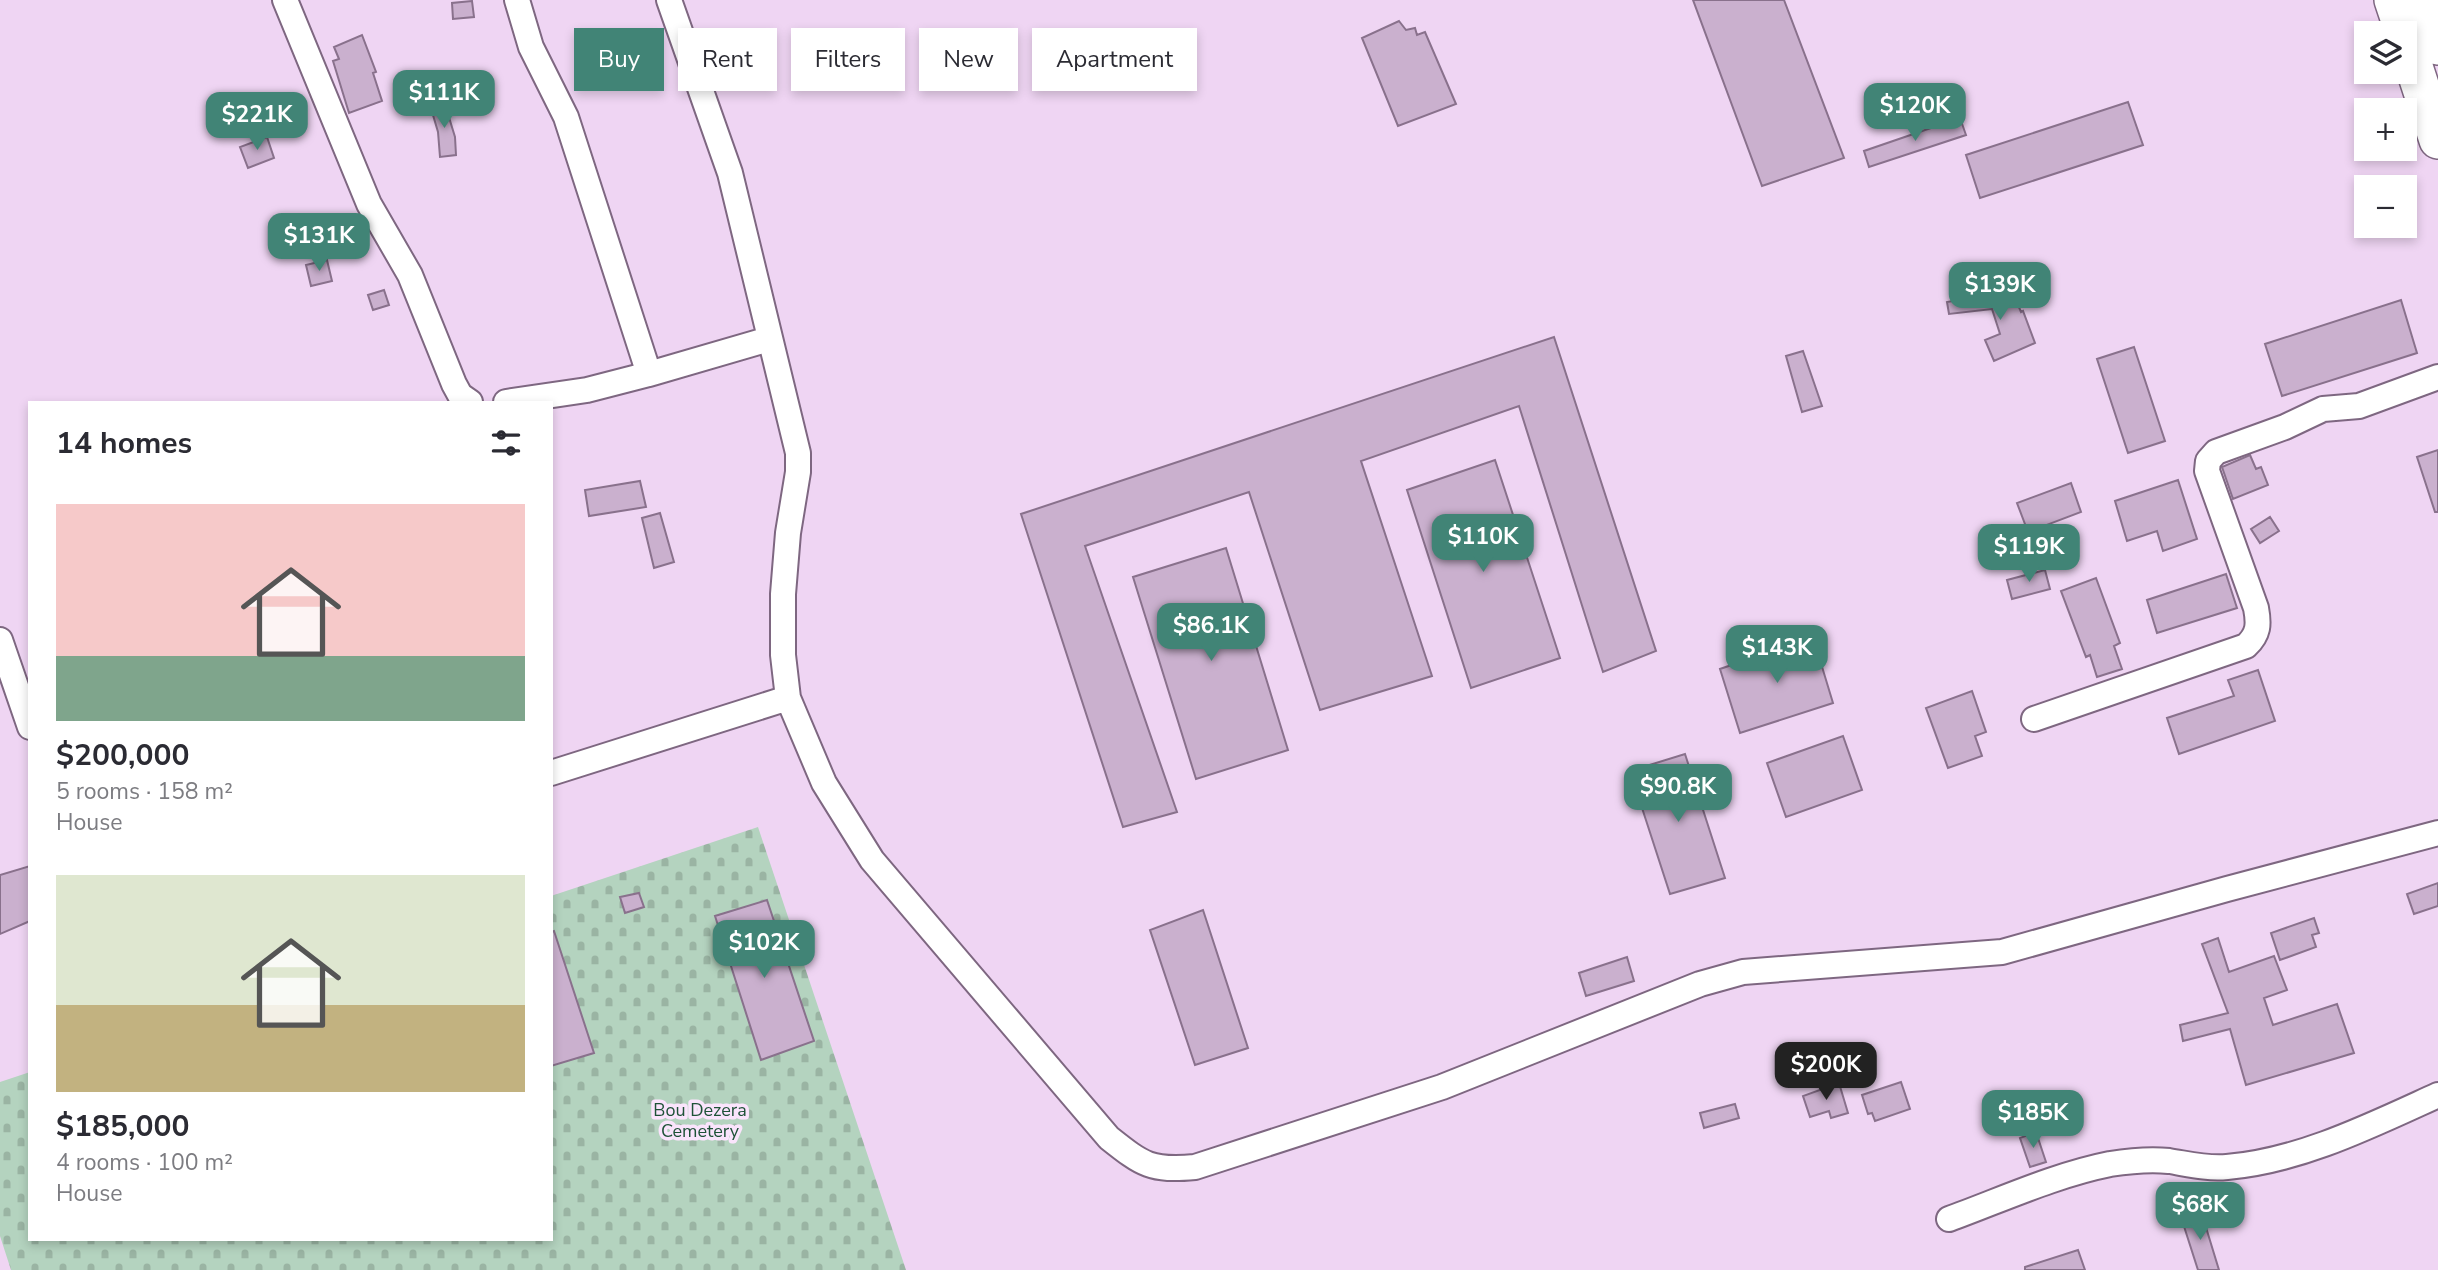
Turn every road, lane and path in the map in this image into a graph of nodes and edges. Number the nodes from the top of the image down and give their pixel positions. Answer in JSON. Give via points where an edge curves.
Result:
{"nodes":[{"id":1,"x":285,"y":0,"type":"edge"},
{"id":2,"x":517,"y":0,"type":"edge"},
{"id":3,"x":668,"y":0,"type":"edge"},
{"id":4,"x":2393,"y":0,"type":"edge"},
{"id":5,"x":2423,"y":0,"type":"edge"},
{"id":6,"x":2400,"y":21,"type":"edge"},
{"id":7,"x":2438,"y":46,"type":"edge"},
{"id":8,"x":2417,"y":75,"type":"edge"},
{"id":9,"x":2438,"y":140,"type":"edge"},
{"id":10,"x":769,"y":339,"type":"junction"},
{"id":11,"x":649,"y":374,"type":"junction"},
{"id":12,"x":2438,"y":377,"type":"edge"},
{"id":13,"x":469,"y":401,"type":"edge"},
{"id":14,"x":513,"y":401,"type":"edge"},
{"id":15,"x":0,"y":640,"type":"edge"},
{"id":16,"x":789,"y":698,"type":"junction"},
{"id":17,"x":2035,"y":719,"type":"dead end"},
{"id":18,"x":28,"y":721,"type":"edge"},
{"id":19,"x":553,"y":772,"type":"edge"},
{"id":20,"x":2438,"y":833,"type":"edge"},
{"id":21,"x":2438,"y":1095,"type":"edge"},
{"id":22,"x":1949,"y":1219,"type":"dead end"}],
"edges":[{"from":1,"to":13,"type":"lane","via":[[369,204],[410,275],[453,384]]},
{"from":2,"to":11,"type":"lane","via":[[531,47],[566,117]]},
{"from":3,"to":10,"type":"lane","via":[[730,173]]},
{"from":4,"to":6,"type":"highway"},
{"from":5,"to":7,"type":"highway"},
{"from":8,"to":9,"type":"highway"},
{"from":10,"to":11,"type":"lane"},
{"from":10,"to":16,"type":"lane","via":[[799,453],[783,594],[783,655]]},
{"from":11,"to":14,"type":"lane","via":[[587,390]]},
{"from":12,"to":17,"type":"lane","via":[[2368,403],[2323,409],[2216,452],[2207,471],[2256,608],[2258,630],[2253,639],[2246,646]]},
{"from":15,"to":18,"type":"lane"},
{"from":16,"to":19,"type":"lane"},
{"from":16,"to":20,"type":"lane","via":[[824,783],[872,860],[1110,1138],[1136,1159],[1164,1170],[1195,1167],[1442,1087],[1743,972],[2002,952]]},
{"from":21,"to":22,"type":"lane","via":[[2290,1154],[2223,1167],[2166,1161],[2106,1165]]}]}
